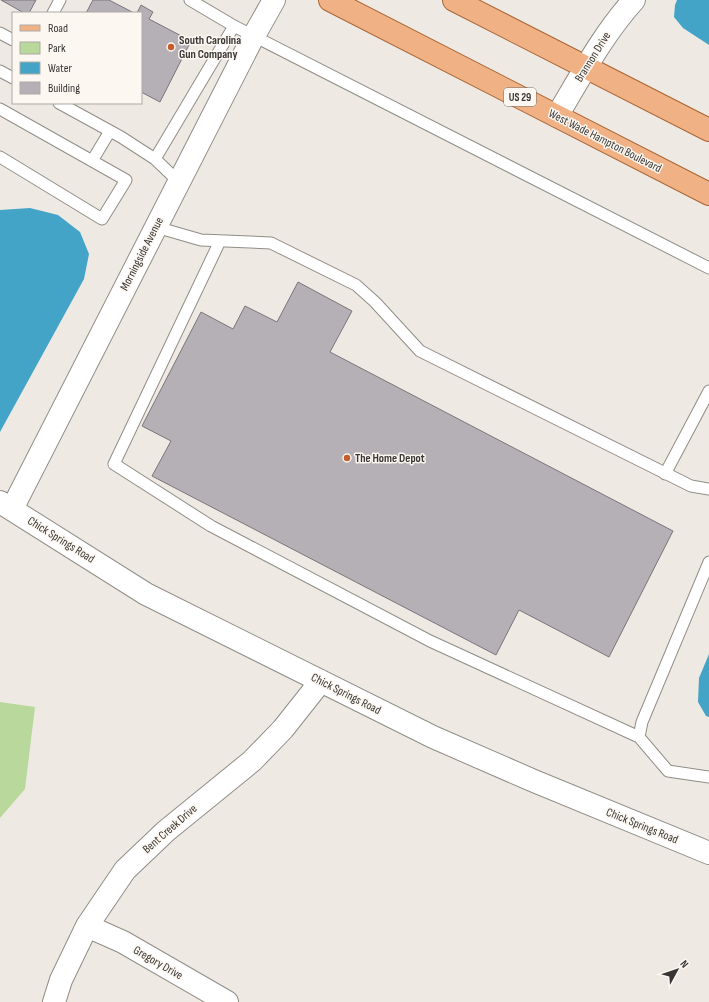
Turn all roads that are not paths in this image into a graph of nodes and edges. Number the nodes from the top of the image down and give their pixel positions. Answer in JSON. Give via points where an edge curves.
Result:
{"nodes":[{"id":1,"x":60,"y":0,"type":"edge"},
{"id":2,"x":190,"y":0,"type":"edge"},
{"id":3,"x":274,"y":0,"type":"edge"},
{"id":4,"x":330,"y":0,"type":"edge"},
{"id":5,"x":454,"y":0,"type":"edge"},
{"id":6,"x":634,"y":0,"type":"edge"},
{"id":7,"x":54,"y":12,"type":"edge"},
{"id":8,"x":234,"y":26,"type":"junction"},
{"id":9,"x":0,"y":33,"type":"edge"},
{"id":10,"x":253,"y":37,"type":"junction"},
{"id":11,"x":12,"y":39,"type":"edge"},
{"id":12,"x":586,"y":67,"type":"junction"},
{"id":13,"x":0,"y":71,"type":"edge"},
{"id":14,"x":12,"y":77,"type":"edge"},
{"id":15,"x":61,"y":104,"type":"edge"},
{"id":16,"x":0,"y":109,"type":"edge"},
{"id":17,"x":557,"y":116,"type":"junction"},
{"id":18,"x":709,"y":130,"type":"edge"},
{"id":19,"x":110,"y":131,"type":"junction"},
{"id":20,"x":0,"y":157,"type":"edge"},
{"id":21,"x":156,"y":159,"type":"junction"},
{"id":22,"x":92,"y":161,"type":"junction"},
{"id":23,"x":179,"y":182,"type":"junction"},
{"id":24,"x":709,"y":194,"type":"edge"},
{"id":25,"x":156,"y":227,"type":"junction"},
{"id":26,"x":220,"y":241,"type":"junction"},
{"id":27,"x":709,"y":268,"type":"edge"},
{"id":28,"x":709,"y":391,"type":"edge"},
{"id":29,"x":665,"y":474,"type":"junction"},
{"id":30,"x":709,"y":489,"type":"edge"},
{"id":31,"x":6,"y":505,"type":"edge"},
{"id":32,"x":709,"y":562,"type":"edge"},
{"id":33,"x":322,"y":681,"type":"junction"},
{"id":34,"x":639,"y":737,"type":"junction"},
{"id":35,"x":709,"y":777,"type":"edge"},
{"id":36,"x":709,"y":853,"type":"edge"},
{"id":37,"x":87,"y":926,"type":"junction"},
{"id":38,"x":54,"y":1002,"type":"edge"},
{"id":39,"x":227,"y":1002,"type":"edge"}],
"edges":[{"from":1,"to":7,"type":"lane"},
{"from":2,"to":8,"type":"lane"},
{"from":3,"to":10,"type":"street","name":"Morningside Avenue"},
{"from":4,"to":17,"type":"main road","name":"West Wade Hampton Boulevard","number":"US 29"},
{"from":5,"to":12,"type":"main road"},
{"from":6,"to":12,"type":"street","name":"Brannon Drive","via":[[620,16]]},
{"from":8,"to":10,"type":"lane"},
{"from":8,"to":21,"type":"lane"},
{"from":9,"to":11,"type":"lane"},
{"from":10,"to":23,"type":"street","name":"Morningside Avenue"},
{"from":10,"to":27,"type":"lane"},
{"from":12,"to":17,"type":"street","name":"Brannon Drive"},
{"from":12,"to":18,"type":"main road"},
{"from":13,"to":14,"type":"lane"},
{"from":15,"to":19,"type":"lane"},
{"from":16,"to":22,"type":"lane"},
{"from":17,"to":24,"type":"main road","name":"West Wade Hampton Boulevard","number":"US 29"},
{"from":19,"to":21,"type":"lane"},
{"from":19,"to":22,"type":"lane"},
{"from":20,"to":22,"type":"lane","via":[[102,219],[126,180]]},
{"from":21,"to":23,"type":"lane"},
{"from":23,"to":25,"type":"street","name":"Morningside Avenue"},
{"from":25,"to":26,"type":"lane","via":[[201,240]]},
{"from":25,"to":31,"type":"street","name":"Morningside Avenue"},
{"from":26,"to":29,"type":"lane","via":[[271,243],[356,286],[375,302],[420,351]]},
{"from":26,"to":34,"type":"lane","via":[[114,464],[211,526],[430,641]]},
{"from":28,"to":29,"type":"lane"},
{"from":29,"to":30,"type":"lane","via":[[691,486]]},
{"from":31,"to":33,"type":"street","name":"Chick Springs Road","via":[[146,594]]},
{"from":32,"to":34,"type":"lane","via":[[642,722]]},
{"from":33,"to":36,"type":"street","name":"Chick Springs Road","via":[[433,737]]},
{"from":33,"to":37,"type":"street","name":"Bent Creek Drive","via":[[283,729],[252,761],[166,831],[125,870]]},
{"from":34,"to":35,"type":"lane","via":[[668,771]]},
{"from":37,"to":38,"type":"street","name":"Bent Creek Drive","via":[[61,980]]},
{"from":37,"to":39,"type":"street","name":"Gregory Drive","via":[[123,942]]}]}
